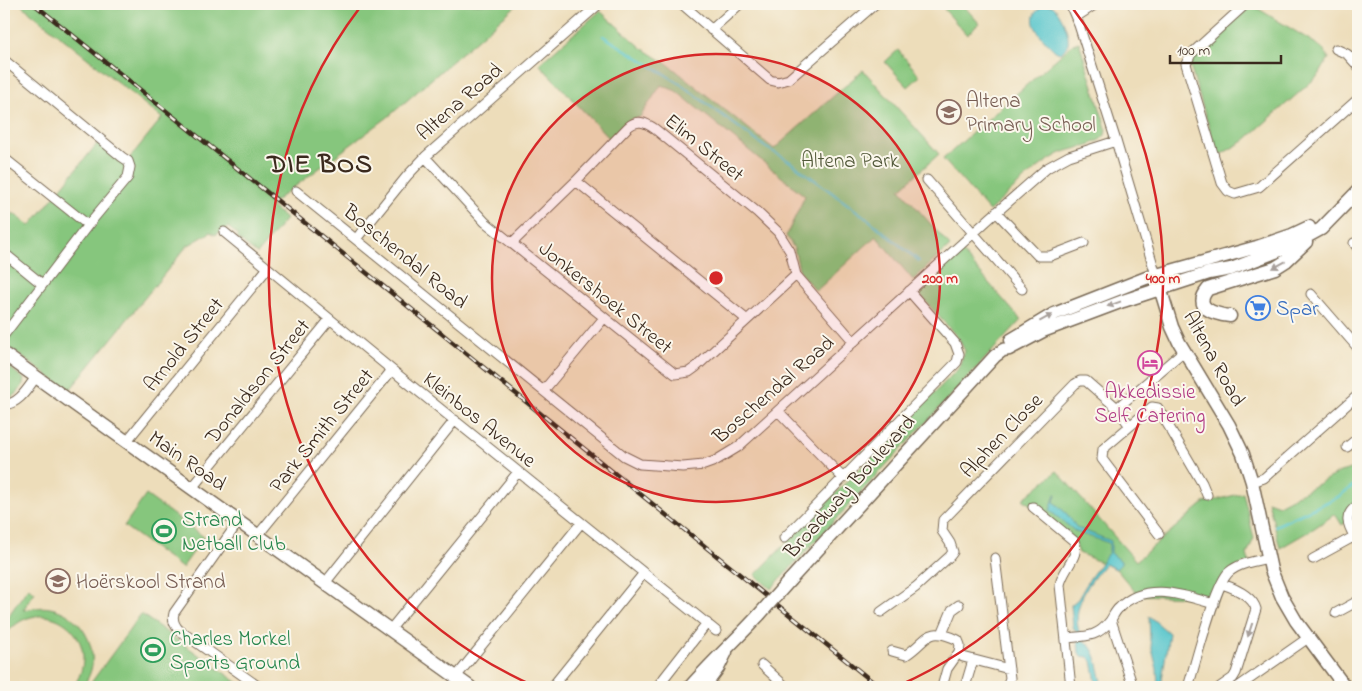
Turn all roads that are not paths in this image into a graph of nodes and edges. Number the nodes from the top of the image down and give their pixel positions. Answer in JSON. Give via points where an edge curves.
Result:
{"nodes":[{"id":1,"x":599,"y":4,"type":"edge"},
{"id":2,"x":682,"y":4,"type":"edge"},
{"id":3,"x":740,"y":4,"type":"edge"},
{"id":4,"x":875,"y":4,"type":"edge"},
{"id":5,"x":1070,"y":4,"type":"edge"},
{"id":6,"x":1096,"y":4,"type":"edge"},
{"id":7,"x":1246,"y":4,"type":"edge"},
{"id":8,"x":1076,"y":17,"type":"junction"},
{"id":9,"x":711,"y":30,"type":"junction"},
{"id":10,"x":1336,"y":48,"type":"dead end"},
{"id":11,"x":4,"y":60,"type":"edge"},
{"id":12,"x":1358,"y":66,"type":"edge"},
{"id":13,"x":1358,"y":99,"type":"edge"},
{"id":14,"x":1116,"y":141,"type":"junction"},
{"id":15,"x":425,"y":157,"type":"junction"},
{"id":16,"x":4,"y":158,"type":"edge"},
{"id":17,"x":927,"y":180,"type":"dead end"},
{"id":18,"x":576,"y":181,"type":"junction"},
{"id":19,"x":296,"y":191,"type":"dead end"},
{"id":20,"x":1358,"y":192,"type":"edge"},
{"id":21,"x":996,"y":212,"type":"junction"},
{"id":22,"x":1337,"y":212,"type":"junction"},
{"id":23,"x":88,"y":225,"type":"junction"},
{"id":24,"x":224,"y":232,"type":"dead end"},
{"id":25,"x":1315,"y":233,"type":"junction"},
{"id":26,"x":973,"y":234,"type":"junction"},
{"id":27,"x":356,"y":239,"type":"junction"},
{"id":28,"x":1084,"y":242,"type":"dead end"},
{"id":29,"x":512,"y":243,"type":"junction"},
{"id":30,"x":4,"y":253,"type":"edge"},
{"id":31,"x":267,"y":268,"type":"junction"},
{"id":32,"x":796,"y":275,"type":"junction"},
{"id":33,"x":1156,"y":275,"type":"junction"},
{"id":34,"x":42,"y":284,"type":"junction"},
{"id":35,"x":1022,"y":289,"type":"dead end"},
{"id":36,"x":1160,"y":289,"type":"junction"},
{"id":37,"x":909,"y":292,"type":"junction"},
{"id":38,"x":1311,"y":294,"type":"dead end"},
{"id":39,"x":1230,"y":316,"type":"dead end"},
{"id":40,"x":604,"y":318,"type":"junction"},
{"id":41,"x":330,"y":319,"type":"junction"},
{"id":42,"x":746,"y":319,"type":"junction"},
{"id":43,"x":4,"y":335,"type":"edge"},
{"id":44,"x":854,"y":342,"type":"junction"},
{"id":45,"x":1358,"y":348,"type":"edge"},
{"id":46,"x":1003,"y":350,"type":"junction"},
{"id":47,"x":1185,"y":350,"type":"junction"},
{"id":48,"x":4,"y":354,"type":"edge"},
{"id":49,"x":392,"y":370,"type":"junction"},
{"id":50,"x":36,"y":377,"type":"junction"},
{"id":51,"x":544,"y":390,"type":"junction"},
{"id":52,"x":1357,"y":399,"type":"edge"},
{"id":53,"x":4,"y":405,"type":"edge"},
{"id":54,"x":1117,"y":408,"type":"junction"},
{"id":55,"x":778,"y":410,"type":"junction"},
{"id":56,"x":455,"y":420,"type":"junction"},
{"id":57,"x":1130,"y":426,"type":"junction"},
{"id":58,"x":1358,"y":438,"type":"edge"},
{"id":59,"x":126,"y":442,"type":"junction"},
{"id":60,"x":1347,"y":447,"type":"dead end"},
{"id":61,"x":518,"y":472,"type":"junction"},
{"id":62,"x":843,"y":478,"type":"junction"},
{"id":63,"x":1252,"y":482,"type":"junction"},
{"id":64,"x":192,"y":488,"type":"junction"},
{"id":65,"x":1207,"y":495,"type":"dead end"},
{"id":66,"x":1358,"y":505,"type":"edge"},
{"id":67,"x":1032,"y":507,"type":"dead end"},
{"id":68,"x":238,"y":521,"type":"junction"},
{"id":69,"x":581,"y":523,"type":"junction"},
{"id":70,"x":1159,"y":534,"type":"dead end"},
{"id":71,"x":258,"y":535,"type":"junction"},
{"id":72,"x":784,"y":538,"type":"dead end"},
{"id":73,"x":1356,"y":540,"type":"edge"},
{"id":74,"x":995,"y":558,"type":"dead end"},
{"id":75,"x":1269,"y":558,"type":"junction"},
{"id":76,"x":1313,"y":559,"type":"dead end"},
{"id":77,"x":644,"y":573,"type":"junction"},
{"id":78,"x":324,"y":583,"type":"junction"},
{"id":79,"x":1222,"y":584,"type":"junction"},
{"id":80,"x":1358,"y":601,"type":"edge"},
{"id":81,"x":1214,"y":604,"type":"junction"},
{"id":82,"x":959,"y":605,"type":"dead end"},
{"id":83,"x":881,"y":612,"type":"dead end"},
{"id":84,"x":1336,"y":613,"type":"dead end"},
{"id":85,"x":1111,"y":620,"type":"junction"},
{"id":86,"x":707,"y":624,"type":"junction"},
{"id":87,"x":390,"y":630,"type":"junction"},
{"id":88,"x":716,"y":631,"type":"dead end"},
{"id":89,"x":942,"y":634,"type":"junction"},
{"id":90,"x":1066,"y":638,"type":"junction"},
{"id":91,"x":1308,"y":638,"type":"junction"},
{"id":92,"x":727,"y":650,"type":"junction"},
{"id":93,"x":892,"y":651,"type":"dead end"},
{"id":94,"x":959,"y":652,"type":"junction"},
{"id":95,"x":973,"y":660,"type":"junction"},
{"id":96,"x":762,"y":665,"type":"dead end"},
{"id":97,"x":1009,"y":669,"type":"junction"},
{"id":98,"x":456,"y":677,"type":"junction"},
{"id":99,"x":259,"y":687,"type":"edge"},
{"id":100,"x":470,"y":687,"type":"edge"},
{"id":101,"x":552,"y":687,"type":"edge"},
{"id":102,"x":657,"y":687,"type":"edge"},
{"id":103,"x":690,"y":687,"type":"edge"},
{"id":104,"x":704,"y":687,"type":"edge"},
{"id":105,"x":786,"y":687,"type":"edge"},
{"id":106,"x":942,"y":687,"type":"edge"},
{"id":107,"x":965,"y":687,"type":"edge"},
{"id":108,"x":1007,"y":687,"type":"edge"},
{"id":109,"x":1071,"y":687,"type":"edge"},
{"id":110,"x":1133,"y":687,"type":"edge"},
{"id":111,"x":1188,"y":687,"type":"edge"},
{"id":112,"x":1220,"y":687,"type":"edge"},
{"id":113,"x":1238,"y":687,"type":"edge"},
{"id":114,"x":1344,"y":687,"type":"edge"}],
"edges":[{"from":1,"to":15,"type":"street","name":"Altena Road"},
{"from":2,"to":9,"type":"street"},
{"from":3,"to":9,"type":"street"},
{"from":4,"to":9,"type":"street","via":[[792,77],[782,82],[770,80]]},
{"from":5,"to":8,"type":"street","name":"Altena Road"},
{"from":6,"to":8,"type":"street"},
{"from":7,"to":13,"type":"street","via":[[1191,54],[1186,64],[1225,189],[1239,194],[1259,187]]},
{"from":8,"to":14,"type":"street","name":"Altena Road"},
{"from":10,"to":12,"type":"street"},
{"from":11,"to":23,"type":"street","via":[[128,161],[128,177]]},
{"from":14,"to":21,"type":"street","name":"Boschendal Road","via":[[1053,164]]},
{"from":14,"to":33,"type":"street","name":"Altena Road"},
{"from":15,"to":27,"type":"street","name":"Altena Road"},
{"from":15,"to":29,"type":"street","name":"Jonkershoek Street","via":[[474,212]]},
{"from":16,"to":23,"type":"street"},
{"from":17,"to":26,"type":"street"},
{"from":18,"to":29,"type":"street","name":"Elim Street"},
{"from":18,"to":32,"type":"street","name":"Elim Street","via":[[628,126],[638,121],[649,125],[778,232],[790,251]]},
{"from":18,"to":42,"type":"street"},
{"from":19,"to":27,"type":"street","name":"Boschendal Road"},
{"from":20,"to":22,"type":"main road","name":"Broadway Boulevard"},
{"from":21,"to":26,"type":"street","name":"Boschendal Road"},
{"from":21,"to":28,"type":"street","via":[[1038,256],[1050,256]]},
{"from":22,"to":25,"type":"main road","name":"Broadway Boulevard"},
{"from":22,"to":33,"type":"main road","name":"Broadway Boulevard","via":[[1280,240]]},
{"from":23,"to":34,"type":"street"},
{"from":24,"to":31,"type":"street","name":"Kleinbos Avenue"},
{"from":25,"to":36,"type":"main road","name":"Broadway Boulevard","via":[[1266,257]]},
{"from":25,"to":39,"type":"main road","one_way":true,"via":[[1275,268],[1208,289],[1203,296],[1205,308],[1215,314]]},
{"from":26,"to":35,"type":"street"},
{"from":26,"to":37,"type":"street","name":"Boschendal Road"},
{"from":27,"to":51,"type":"street","name":"Boschendal Road"},
{"from":29,"to":40,"type":"street","name":"Jonkershoek Street"},
{"from":30,"to":34,"type":"street"},
{"from":31,"to":41,"type":"street","name":"Kleinbos Avenue"},
{"from":31,"to":59,"type":"street","name":"Arnold Street"},
{"from":32,"to":42,"type":"street","name":"Jonkershoek Street"},
{"from":32,"to":44,"type":"street","name":"Elim Street"},
{"from":33,"to":36,"type":"main road","name":"Altena Road"},
{"from":46,"to":33,"type":"main road","name":"Broadway Boulevard","one_way":true,"via":[[1012,338],[1054,314]]},
{"from":34,"to":43,"type":"street"},
{"from":36,"to":46,"type":"main road","name":"Broadway Boulevard","one_way":true,"via":[[1061,324]]},
{"from":36,"to":47,"type":"main road","name":"Altena Road","via":[[1172,327]]},
{"from":37,"to":44,"type":"street","name":"Boschendal Road"},
{"from":37,"to":62,"type":"street","via":[[955,343],[958,358]]},
{"from":38,"to":45,"type":"street"},
{"from":40,"to":42,"type":"street","name":"Jonkershoek Street","via":[[675,374],[683,374],[696,367]]},
{"from":40,"to":51,"type":"street"},
{"from":41,"to":49,"type":"street","name":"Kleinbos Avenue"},
{"from":41,"to":64,"type":"street","name":"Donaldson Street"},
{"from":44,"to":55,"type":"street","name":"Boschendal Road"},
{"from":46,"to":92,"type":"main road","name":"Broadway Boulevard","bridge":true},
{"from":47,"to":54,"type":"street"},
{"from":47,"to":63,"type":"main road","name":"Altena Road","via":[[1233,432]]},
{"from":48,"to":50,"type":"main road","name":"Main Road"},
{"from":49,"to":56,"type":"street","name":"Kleinbos Avenue"},
{"from":49,"to":71,"type":"street","name":"Park Smith Street"},
{"from":50,"to":53,"type":"street","via":[[19,399]]},
{"from":50,"to":59,"type":"main road","name":"Main Road"},
{"from":51,"to":55,"type":"street","name":"Boschendal Road","via":[[624,456],[648,466],[683,467],[715,461],[738,447]]},
{"from":52,"to":63,"type":"street","via":[[1264,478]]},
{"from":54,"to":57,"type":"street"},
{"from":54,"to":83,"type":"street","name":"Alphen Close","via":[[1086,381],[1075,384],[943,520],[942,531],[953,552],[950,556],[916,587]]},
{"from":55,"to":62,"type":"street"},
{"from":56,"to":61,"type":"street","name":"Kleinbos Avenue"},
{"from":56,"to":78,"type":"street"},
{"from":57,"to":65,"type":"street","via":[[1152,407],[1158,408]]},
{"from":57,"to":70,"type":"street","via":[[1103,449],[1102,459]]},
{"from":58,"to":60,"type":"street"},
{"from":59,"to":64,"type":"main road","name":"Main Road"},
{"from":61,"to":69,"type":"street","name":"Kleinbos Avenue"},
{"from":61,"to":87,"type":"street"},
{"from":62,"to":72,"type":"street"},
{"from":63,"to":75,"type":"main road","name":"Altena Road"},
{"from":64,"to":68,"type":"main road","name":"Main Road"},
{"from":66,"to":73,"type":"street","via":[[1348,518]]},
{"from":67,"to":90,"type":"street","via":[[1076,544],[1076,551],[1060,581]]},
{"from":68,"to":71,"type":"main road","name":"Main Road"},
{"from":68,"to":99,"type":"street","via":[[174,613],[174,622],[179,630]]},
{"from":69,"to":77,"type":"street","name":"Kleinbos Avenue"},
{"from":69,"to":98,"type":"street"},
{"from":71,"to":78,"type":"main road","name":"Main Road"},
{"from":73,"to":76,"type":"street"},
{"from":74,"to":97,"type":"street"},
{"from":75,"to":79,"type":"street","via":[[1236,568],[1229,572]]},
{"from":75,"to":91,"type":"main road","name":"Altena Road","via":[[1282,598]]},
{"from":77,"to":86,"type":"street","name":"Kleinbos Avenue"},
{"from":77,"to":101,"type":"street"},
{"from":78,"to":87,"type":"main road","name":"Main Road"},
{"from":79,"to":81,"type":"street"},
{"from":79,"to":112,"type":"street","one_way":true,"via":[[1251,599],[1256,609],[1236,673]]},
{"from":80,"to":84,"type":"street"},
{"from":81,"to":85,"type":"street","via":[[1155,591],[1125,602]]},
{"from":81,"to":111,"type":"street"},
{"from":82,"to":89,"type":"street","via":[[952,610]]},
{"from":85,"to":90,"type":"street","via":[[1099,633]]},
{"from":85,"to":110,"type":"street"},
{"from":86,"to":88,"type":"street","name":"Kleinbos Avenue"},
{"from":86,"to":102,"type":"street"},
{"from":87,"to":98,"type":"main road","name":"Main Road"},
{"from":89,"to":93,"type":"street","via":[[929,635],[906,655]]},
{"from":89,"to":94,"type":"street","via":[[958,640]]},
{"from":90,"to":109,"type":"street"},
{"from":91,"to":113,"type":"street"},
{"from":91,"to":114,"type":"main road","name":"Altena Road"},
{"from":92,"to":103,"type":"main road","name":"Broadway Boulevard","via":[[718,655]]},
{"from":92,"to":104,"type":"main road","name":"Broadway Boulevard"},
{"from":94,"to":95,"type":"street","via":[[963,658]]},
{"from":94,"to":106,"type":"street","via":[[947,669]]},
{"from":95,"to":97,"type":"street"},
{"from":95,"to":107,"type":"street"},
{"from":96,"to":105,"type":"street"},
{"from":97,"to":108,"type":"street"},
{"from":98,"to":100,"type":"main road","name":"Main Road"}]}
